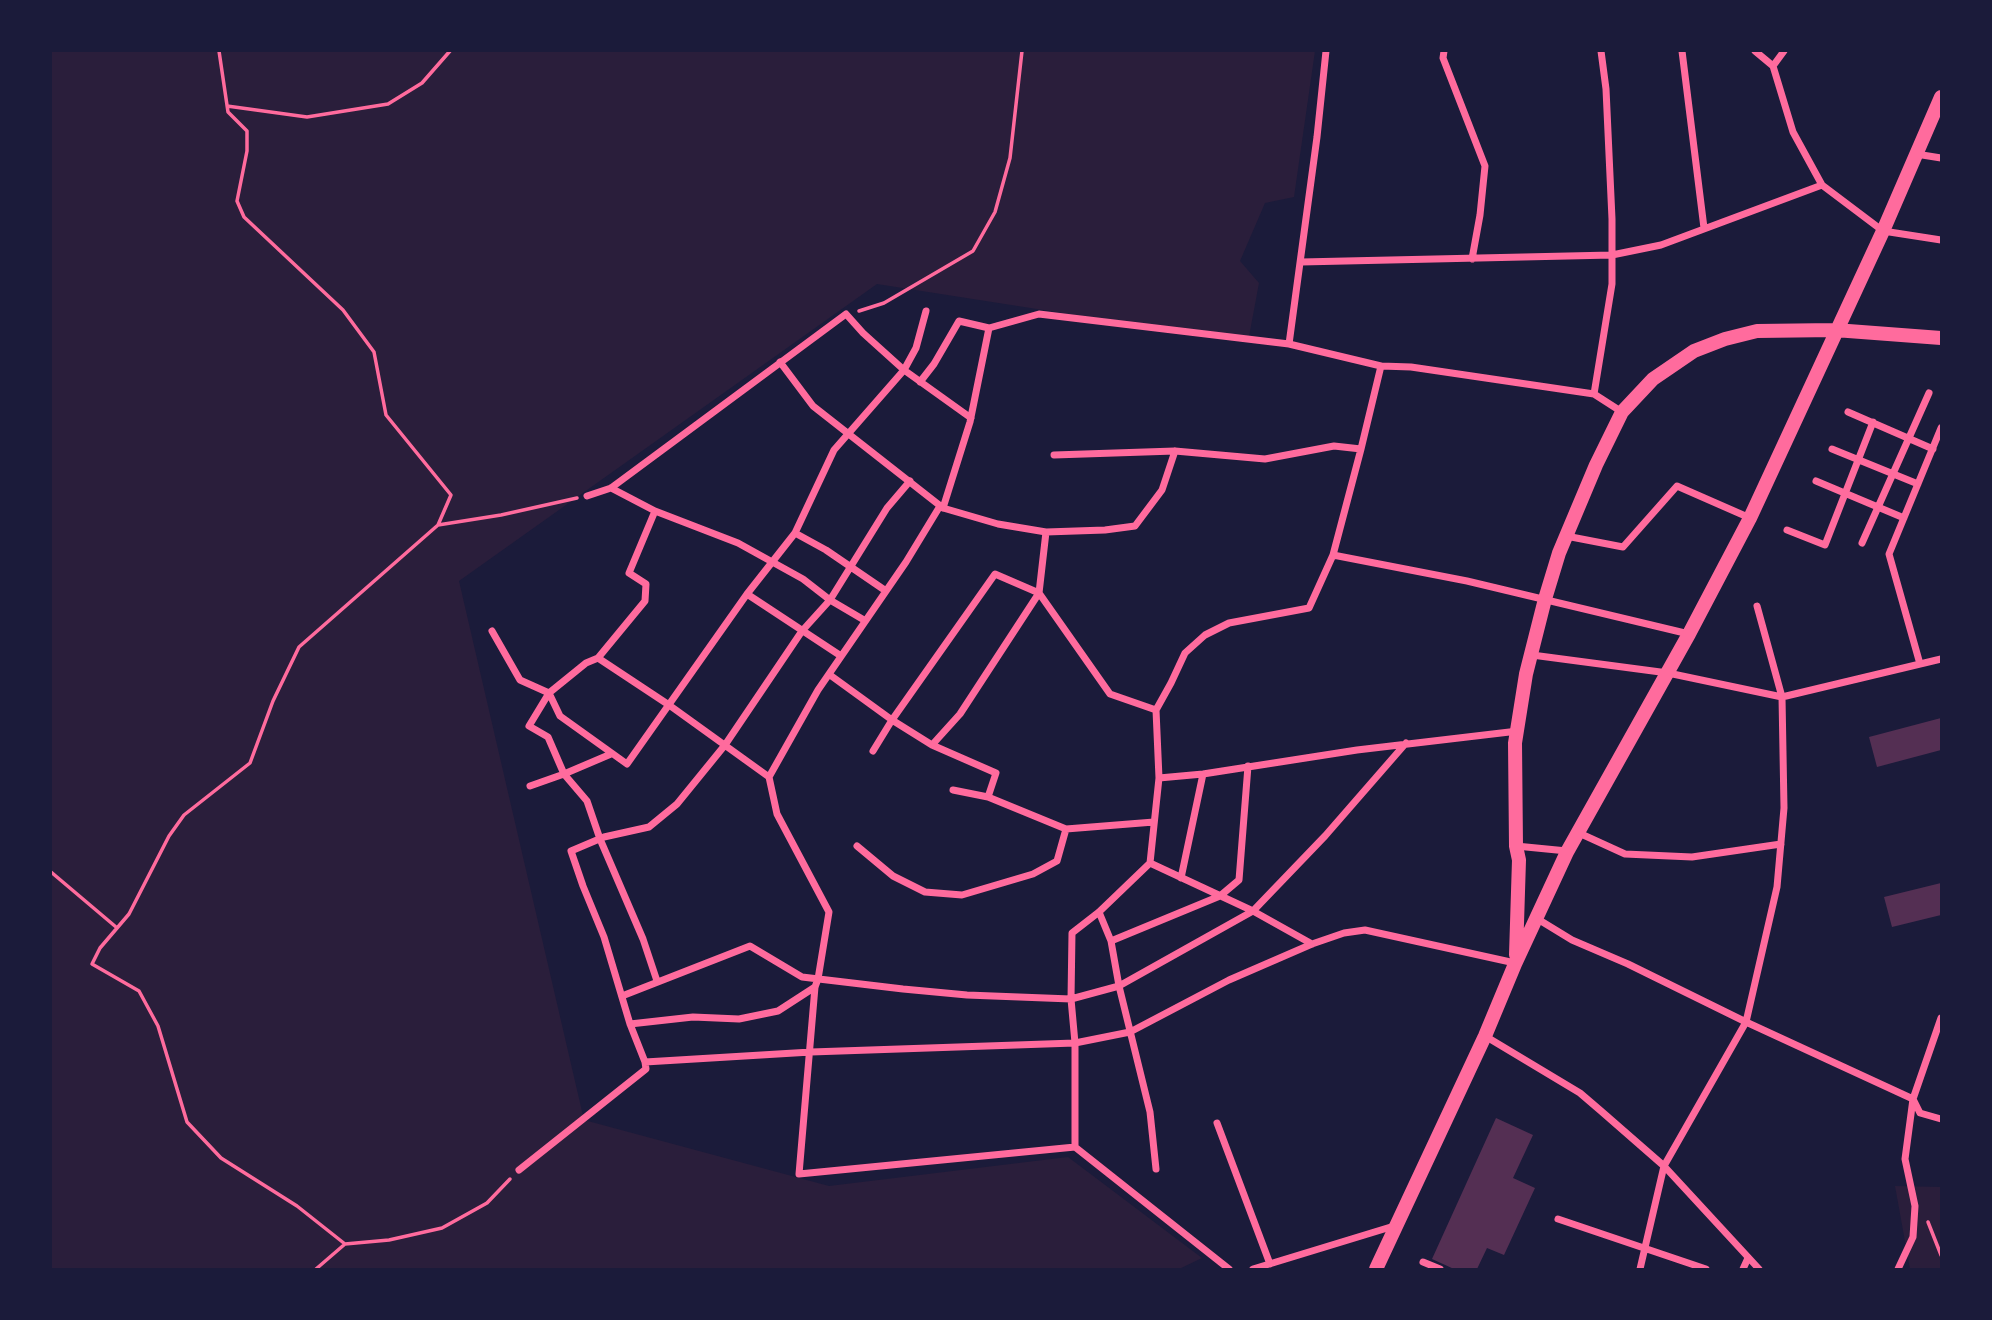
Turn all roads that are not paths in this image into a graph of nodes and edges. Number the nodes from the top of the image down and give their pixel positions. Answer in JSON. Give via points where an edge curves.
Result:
{"nodes":[{"id":1,"x":1326,"y":51,"type":"edge"},
{"id":2,"x":1444,"y":51,"type":"edge"},
{"id":3,"x":1601,"y":51,"type":"edge"},
{"id":4,"x":1682,"y":51,"type":"edge"},
{"id":5,"x":1755,"y":51,"type":"edge"},
{"id":6,"x":1784,"y":51,"type":"edge"},
{"id":7,"x":1773,"y":66,"type":"junction"},
{"id":8,"x":1941,"y":97,"type":"edge"},
{"id":9,"x":1916,"y":154,"type":"junction"},
{"id":10,"x":1941,"y":158,"type":"edge"},
{"id":11,"x":1822,"y":185,"type":"junction"},
{"id":12,"x":1704,"y":228,"type":"junction"},
{"id":13,"x":1882,"y":231,"type":"junction"},
{"id":14,"x":1941,"y":240,"type":"edge"},
{"id":15,"x":1612,"y":255,"type":"junction"},
{"id":16,"x":1472,"y":259,"type":"junction"},
{"id":17,"x":1301,"y":262,"type":"junction"},
{"id":18,"x":926,"y":311,"type":"dead end"},
{"id":19,"x":989,"y":328,"type":"junction"},
{"id":20,"x":1835,"y":330,"type":"junction"},
{"id":21,"x":1941,"y":338,"type":"edge"},
{"id":22,"x":1289,"y":344,"type":"junction"},
{"id":23,"x":780,"y":362,"type":"junction"},
{"id":24,"x":1381,"y":366,"type":"junction"},
{"id":25,"x":904,"y":370,"type":"junction"},
{"id":26,"x":920,"y":382,"type":"junction"},
{"id":27,"x":1929,"y":393,"type":"dead end"},
{"id":28,"x":1594,"y":394,"type":"junction"},
{"id":29,"x":1622,"y":412,"type":"junction"},
{"id":30,"x":1849,"y":412,"type":"dead end"},
{"id":31,"x":971,"y":418,"type":"junction"},
{"id":32,"x":1873,"y":422,"type":"junction"},
{"id":33,"x":1941,"y":428,"type":"edge"},
{"id":34,"x":848,"y":435,"type":"junction"},
{"id":35,"x":1909,"y":438,"type":"junction"},
{"id":36,"x":1362,"y":449,"type":"junction"},
{"id":37,"x":1832,"y":449,"type":"dead end"},
{"id":38,"x":1933,"y":449,"type":"junction"},
{"id":39,"x":1175,"y":451,"type":"junction"},
{"id":40,"x":1054,"y":455,"type":"dead end"},
{"id":41,"x":1858,"y":459,"type":"junction"},
{"id":42,"x":1893,"y":473,"type":"junction"},
{"id":43,"x":910,"y":481,"type":"junction"},
{"id":44,"x":1816,"y":481,"type":"dead end"},
{"id":45,"x":1918,"y":484,"type":"junction"},
{"id":46,"x":611,"y":488,"type":"junction"},
{"id":47,"x":1845,"y":493,"type":"junction"},
{"id":48,"x":587,"y":496,"type":"road end"},
{"id":49,"x":1878,"y":507,"type":"junction"},
{"id":50,"x":943,"y":508,"type":"junction"},
{"id":51,"x":655,"y":511,"type":"junction"},
{"id":52,"x":1750,"y":518,"type":"junction"},
{"id":53,"x":1904,"y":518,"type":"junction"},
{"id":54,"x":1787,"y":530,"type":"dead end"},
{"id":55,"x":1046,"y":532,"type":"junction"},
{"id":56,"x":795,"y":533,"type":"junction"},
{"id":57,"x":1566,"y":536,"type":"junction"},
{"id":58,"x":1862,"y":542,"type":"dead end"},
{"id":59,"x":1333,"y":555,"type":"junction"},
{"id":60,"x":773,"y":562,"type":"junction"},
{"id":61,"x":851,"y":567,"type":"junction"},
{"id":62,"x":886,"y":591,"type":"junction"},
{"id":63,"x":1039,"y":593,"type":"junction"},
{"id":64,"x":747,"y":594,"type":"junction"},
{"id":65,"x":1545,"y":599,"type":"junction"},
{"id":66,"x":830,"y":600,"type":"junction"},
{"id":67,"x":1757,"y":606,"type":"dead end"},
{"id":68,"x":864,"y":620,"type":"junction"},
{"id":69,"x":492,"y":631,"type":"dead end"},
{"id":70,"x":802,"y":631,"type":"junction"},
{"id":71,"x":1689,"y":634,"type":"junction"},
{"id":72,"x":1532,"y":655,"type":"junction"},
{"id":73,"x":841,"y":656,"type":"junction"},
{"id":74,"x":598,"y":658,"type":"junction"},
{"id":75,"x":1941,"y":659,"type":"edge"},
{"id":76,"x":1920,"y":664,"type":"junction"},
{"id":77,"x":1668,"y":673,"type":"junction"},
{"id":78,"x":830,"y":675,"type":"junction"},
{"id":79,"x":549,"y":693,"type":"junction"},
{"id":80,"x":1782,"y":697,"type":"junction"},
{"id":81,"x":669,"y":705,"type":"junction"},
{"id":82,"x":1156,"y":710,"type":"junction"},
{"id":83,"x":892,"y":720,"type":"junction"},
{"id":84,"x":1518,"y":731,"type":"junction"},
{"id":85,"x":1406,"y":743,"type":"junction"},
{"id":86,"x":725,"y":745,"type":"junction"},
{"id":87,"x":932,"y":745,"type":"junction"},
{"id":88,"x":873,"y":751,"type":"dead end"},
{"id":89,"x":611,"y":754,"type":"junction"},
{"id":90,"x":1248,"y":766,"type":"junction"},
{"id":91,"x":564,"y":774,"type":"junction"},
{"id":92,"x":1203,"y":774,"type":"junction"},
{"id":93,"x":769,"y":778,"type":"junction"},
{"id":94,"x":1159,"y":778,"type":"junction"},
{"id":95,"x":530,"y":786,"type":"dead end"},
{"id":96,"x":953,"y":790,"type":"dead end"},
{"id":97,"x":988,"y":797,"type":"junction"},
{"id":98,"x":1154,"y":822,"type":"junction"},
{"id":99,"x":1066,"y":829,"type":"junction"},
{"id":100,"x":1578,"y":833,"type":"junction"},
{"id":101,"x":600,"y":839,"type":"junction"},
{"id":102,"x":1781,"y":844,"type":"junction"},
{"id":103,"x":857,"y":846,"type":"dead end"},
{"id":104,"x":1516,"y":846,"type":"junction"},
{"id":105,"x":1567,"y":852,"type":"junction"},
{"id":106,"x":1150,"y":863,"type":"junction"},
{"id":107,"x":1181,"y":878,"type":"junction"},
{"id":108,"x":1220,"y":896,"type":"junction"},
{"id":109,"x":1253,"y":911,"type":"junction"},
{"id":110,"x":1098,"y":912,"type":"junction"},
{"id":111,"x":1536,"y":918,"type":"junction"},
{"id":112,"x":1111,"y":941,"type":"junction"},
{"id":113,"x":1311,"y":944,"type":"junction"},
{"id":114,"x":1515,"y":964,"type":"junction"},
{"id":115,"x":657,"y":981,"type":"junction"},
{"id":116,"x":817,"y":983,"type":"junction"},
{"id":117,"x":1119,"y":986,"type":"junction"},
{"id":118,"x":622,"y":996,"type":"junction"},
{"id":119,"x":1071,"y":999,"type":"junction"},
{"id":120,"x":1941,"y":1018,"type":"edge"},
{"id":121,"x":1746,"y":1022,"type":"junction"},
{"id":122,"x":630,"y":1024,"type":"junction"},
{"id":123,"x":1130,"y":1032,"type":"junction"},
{"id":124,"x":1485,"y":1036,"type":"junction"},
{"id":125,"x":1075,"y":1043,"type":"junction"},
{"id":126,"x":811,"y":1052,"type":"junction"},
{"id":127,"x":645,"y":1062,"type":"junction"},
{"id":128,"x":1913,"y":1099,"type":"junction"},
{"id":129,"x":1941,"y":1119,"type":"edge"},
{"id":130,"x":1217,"y":1123,"type":"dead end"},
{"id":131,"x":1075,"y":1147,"type":"junction"},
{"id":132,"x":1664,"y":1166,"type":"junction"},
{"id":133,"x":1156,"y":1169,"type":"dead end"},
{"id":134,"x":519,"y":1170,"type":"road end"},
{"id":135,"x":1558,"y":1219,"type":"dead end"},
{"id":136,"x":1395,"y":1226,"type":"junction"},
{"id":137,"x":1645,"y":1249,"type":"junction"},
{"id":138,"x":1748,"y":1258,"type":"junction"},
{"id":139,"x":1423,"y":1262,"type":"dead end"},
{"id":140,"x":1270,"y":1264,"type":"junction"},
{"id":141,"x":1228,"y":1269,"type":"edge"},
{"id":142,"x":1254,"y":1269,"type":"edge"},
{"id":143,"x":1376,"y":1269,"type":"edge"},
{"id":144,"x":1440,"y":1269,"type":"edge"},
{"id":145,"x":1640,"y":1269,"type":"edge"},
{"id":146,"x":1706,"y":1269,"type":"edge"},
{"id":147,"x":1743,"y":1269,"type":"edge"},
{"id":148,"x":1759,"y":1269,"type":"edge"},
{"id":149,"x":1898,"y":1269,"type":"edge"}],
"edges":[{"from":1,"to":17,"type":"street"},
{"from":2,"to":16,"type":"street","via":[[1485,166]]},
{"from":3,"to":15,"type":"street"},
{"from":4,"to":12,"type":"street"},
{"from":5,"to":7,"type":"street"},
{"from":6,"to":7,"type":"street"},
{"from":7,"to":11,"type":"street","via":[[1793,132]]},
{"from":8,"to":9,"type":"main road"},
{"from":9,"to":10,"type":"street"},
{"from":9,"to":13,"type":"main road"},
{"from":11,"to":12,"type":"street"},
{"from":11,"to":13,"type":"street"},
{"from":12,"to":15,"type":"street","via":[[1661,245]]},
{"from":13,"to":14,"type":"street"},
{"from":13,"to":20,"type":"main road"},
{"from":15,"to":16,"type":"street"},
{"from":15,"to":28,"type":"street","via":[[1612,284]]},
{"from":16,"to":17,"type":"street"},
{"from":17,"to":22,"type":"street"},
{"from":18,"to":25,"type":"street","via":[[916,348]]},
{"from":19,"to":22,"type":"street","via":[[1039,314]]},
{"from":19,"to":26,"type":"street","via":[[958,321]]},
{"from":19,"to":31,"type":"street"},
{"from":20,"to":21,"type":"main road"},
{"from":20,"to":29,"type":"main road","via":[[1757,331],[1725,339],[1694,351],[1653,379]]},
{"from":20,"to":52,"type":"main road"},
{"from":22,"to":24,"type":"street"},
{"from":23,"to":25,"type":"street","via":[[846,314]]},
{"from":23,"to":34,"type":"street","via":[[813,405]]},
{"from":23,"to":46,"type":"street"},
{"from":24,"to":28,"type":"street"},
{"from":24,"to":36,"type":"street"},
{"from":25,"to":26,"type":"street"},
{"from":25,"to":34,"type":"street"},
{"from":26,"to":31,"type":"street"},
{"from":27,"to":35,"type":"street"},
{"from":28,"to":29,"type":"street"},
{"from":29,"to":57,"type":"main road"},
{"from":30,"to":32,"type":"street"},
{"from":31,"to":50,"type":"street"},
{"from":32,"to":35,"type":"street"},
{"from":32,"to":41,"type":"street"},
{"from":33,"to":38,"type":"street"},
{"from":34,"to":43,"type":"street"},
{"from":34,"to":56,"type":"street","via":[[834,450]]},
{"from":35,"to":38,"type":"street"},
{"from":35,"to":42,"type":"street"},
{"from":36,"to":39,"type":"street","via":[[1334,446],[1265,459]]},
{"from":36,"to":59,"type":"street"},
{"from":37,"to":41,"type":"street"},
{"from":38,"to":45,"type":"street"},
{"from":39,"to":40,"type":"street"},
{"from":39,"to":55,"type":"street","via":[[1162,489],[1135,526]]},
{"from":41,"to":42,"type":"street"},
{"from":41,"to":47,"type":"street"},
{"from":42,"to":45,"type":"street"},
{"from":42,"to":49,"type":"street"},
{"from":43,"to":50,"type":"street"},
{"from":43,"to":61,"type":"street","via":[[887,508]]},
{"from":44,"to":47,"type":"street"},
{"from":45,"to":53,"type":"street"},
{"from":46,"to":48,"type":"street"},
{"from":46,"to":51,"type":"street"},
{"from":47,"to":49,"type":"street"},
{"from":47,"to":54,"type":"street","via":[[1825,545]]},
{"from":49,"to":53,"type":"street"},
{"from":49,"to":58,"type":"street"},
{"from":50,"to":55,"type":"street"},
{"from":50,"to":62,"type":"street","via":[[940,506]]},
{"from":51,"to":60,"type":"street","via":[[738,543]]},
{"from":51,"to":74,"type":"street","via":[[629,573],[646,584],[645,601]]},
{"from":52,"to":57,"type":"street","via":[[1677,486],[1623,547]]},
{"from":52,"to":71,"type":"main road"},
{"from":53,"to":76,"type":"street","via":[[1889,554]]},
{"from":55,"to":63,"type":"street"},
{"from":56,"to":60,"type":"street"},
{"from":56,"to":61,"type":"street"},
{"from":57,"to":65,"type":"main road"},
{"from":59,"to":65,"type":"street"},
{"from":59,"to":82,"type":"street","via":[[1309,608],[1229,623],[1205,635],[1185,653]]},
{"from":60,"to":64,"type":"street"},
{"from":60,"to":66,"type":"street"},
{"from":61,"to":62,"type":"street"},
{"from":61,"to":66,"type":"street"},
{"from":62,"to":68,"type":"street"},
{"from":63,"to":82,"type":"street","via":[[1110,694]]},
{"from":63,"to":83,"type":"street","via":[[995,574]]},
{"from":63,"to":87,"type":"street","via":[[960,714]]},
{"from":64,"to":70,"type":"street"},
{"from":64,"to":81,"type":"street"},
{"from":65,"to":71,"type":"street"},
{"from":65,"to":72,"type":"main road"},
{"from":66,"to":68,"type":"street"},
{"from":66,"to":70,"type":"street"},
{"from":67,"to":80,"type":"street"},
{"from":68,"to":73,"type":"street"},
{"from":69,"to":79,"type":"street","via":[[520,680]]},
{"from":70,"to":73,"type":"street"},
{"from":70,"to":86,"type":"street"},
{"from":71,"to":77,"type":"main road"},
{"from":72,"to":77,"type":"street"},
{"from":72,"to":84,"type":"main road"},
{"from":73,"to":78,"type":"street"},
{"from":74,"to":79,"type":"street"},
{"from":74,"to":81,"type":"street"},
{"from":75,"to":76,"type":"street"},
{"from":76,"to":80,"type":"street"},
{"from":77,"to":80,"type":"street"},
{"from":77,"to":100,"type":"main road"},
{"from":78,"to":83,"type":"street"},
{"from":78,"to":93,"type":"street"},
{"from":79,"to":89,"type":"street","via":[[560,716]]},
{"from":79,"to":91,"type":"street","via":[[529,726],[548,737]]},
{"from":80,"to":102,"type":"street"},
{"from":81,"to":86,"type":"street"},
{"from":81,"to":89,"type":"street","via":[[627,764]]},
{"from":82,"to":94,"type":"street"},
{"from":83,"to":87,"type":"street"},
{"from":83,"to":88,"type":"street"},
{"from":84,"to":85,"type":"street"},
{"from":84,"to":104,"type":"main road"},
{"from":85,"to":90,"type":"street"},
{"from":85,"to":109,"type":"street"},
{"from":86,"to":93,"type":"street"},
{"from":86,"to":101,"type":"street","via":[[677,804],[649,827]]},
{"from":87,"to":97,"type":"street","via":[[996,773]]},
{"from":89,"to":91,"type":"street"},
{"from":90,"to":92,"type":"street"},
{"from":90,"to":108,"type":"street","via":[[1239,880]]},
{"from":91,"to":95,"type":"street"},
{"from":91,"to":101,"type":"street","via":[[587,802]]},
{"from":92,"to":94,"type":"street"},
{"from":92,"to":107,"type":"street"},
{"from":93,"to":116,"type":"street","via":[[777,814],[829,912]]},
{"from":94,"to":98,"type":"street"},
{"from":96,"to":97,"type":"street"},
{"from":97,"to":99,"type":"street"},
{"from":98,"to":99,"type":"street"},
{"from":98,"to":106,"type":"street"},
{"from":99,"to":103,"type":"street","via":[[1057,861],[1032,874],[962,895],[925,892],[894,876]]},
{"from":100,"to":102,"type":"street","via":[[1625,854],[1692,857]]},
{"from":100,"to":105,"type":"main road"},
{"from":101,"to":115,"type":"street"},
{"from":101,"to":118,"type":"street","via":[[571,850]]},
{"from":102,"to":121,"type":"street","via":[[1775,898]]},
{"from":104,"to":105,"type":"street"},
{"from":104,"to":114,"type":"main road"},
{"from":105,"to":111,"type":"main road"},
{"from":106,"to":107,"type":"street"},
{"from":106,"to":110,"type":"street"},
{"from":107,"to":108,"type":"street"},
{"from":108,"to":109,"type":"street"},
{"from":108,"to":112,"type":"street"},
{"from":109,"to":113,"type":"street"},
{"from":109,"to":117,"type":"street"},
{"from":110,"to":112,"type":"street"},
{"from":110,"to":119,"type":"street","via":[[1072,933]]},
{"from":111,"to":114,"type":"main road"},
{"from":111,"to":121,"type":"street","via":[[1572,940]]},
{"from":112,"to":117,"type":"street"},
{"from":113,"to":114,"type":"street","via":[[1366,930]]},
{"from":113,"to":123,"type":"street"},
{"from":114,"to":124,"type":"main road"},
{"from":115,"to":116,"type":"street","via":[[750,946]]},
{"from":115,"to":118,"type":"street"},
{"from":116,"to":119,"type":"street"},
{"from":116,"to":122,"type":"street","via":[[778,1011],[739,1019],[694,1017]]},
{"from":116,"to":126,"type":"street"},
{"from":117,"to":119,"type":"street"},
{"from":117,"to":123,"type":"street"},
{"from":118,"to":122,"type":"street"},
{"from":119,"to":125,"type":"street"},
{"from":120,"to":128,"type":"street"},
{"from":121,"to":128,"type":"street"},
{"from":121,"to":132,"type":"street"},
{"from":122,"to":127,"type":"street"},
{"from":123,"to":125,"type":"street"},
{"from":123,"to":133,"type":"street","via":[[1150,1112]]},
{"from":124,"to":132,"type":"street","via":[[1580,1093]]},
{"from":124,"to":136,"type":"main road"},
{"from":125,"to":126,"type":"street"},
{"from":125,"to":131,"type":"street"},
{"from":126,"to":127,"type":"street"},
{"from":126,"to":131,"type":"street","via":[[799,1174]]},
{"from":127,"to":134,"type":"street","via":[[646,1069]]},
{"from":128,"to":129,"type":"street","via":[[1920,1112]]},
{"from":128,"to":149,"type":"street","via":[[1905,1158],[1915,1206],[1913,1237]]},
{"from":130,"to":140,"type":"street"},
{"from":131,"to":141,"type":"street"},
{"from":132,"to":137,"type":"street"},
{"from":132,"to":138,"type":"street"},
{"from":135,"to":137,"type":"street"},
{"from":136,"to":140,"type":"street"},
{"from":136,"to":143,"type":"main road"},
{"from":137,"to":145,"type":"street"},
{"from":137,"to":146,"type":"street"},
{"from":138,"to":147,"type":"street"},
{"from":138,"to":148,"type":"street"},
{"from":139,"to":144,"type":"street"},
{"from":140,"to":142,"type":"street"}]}
